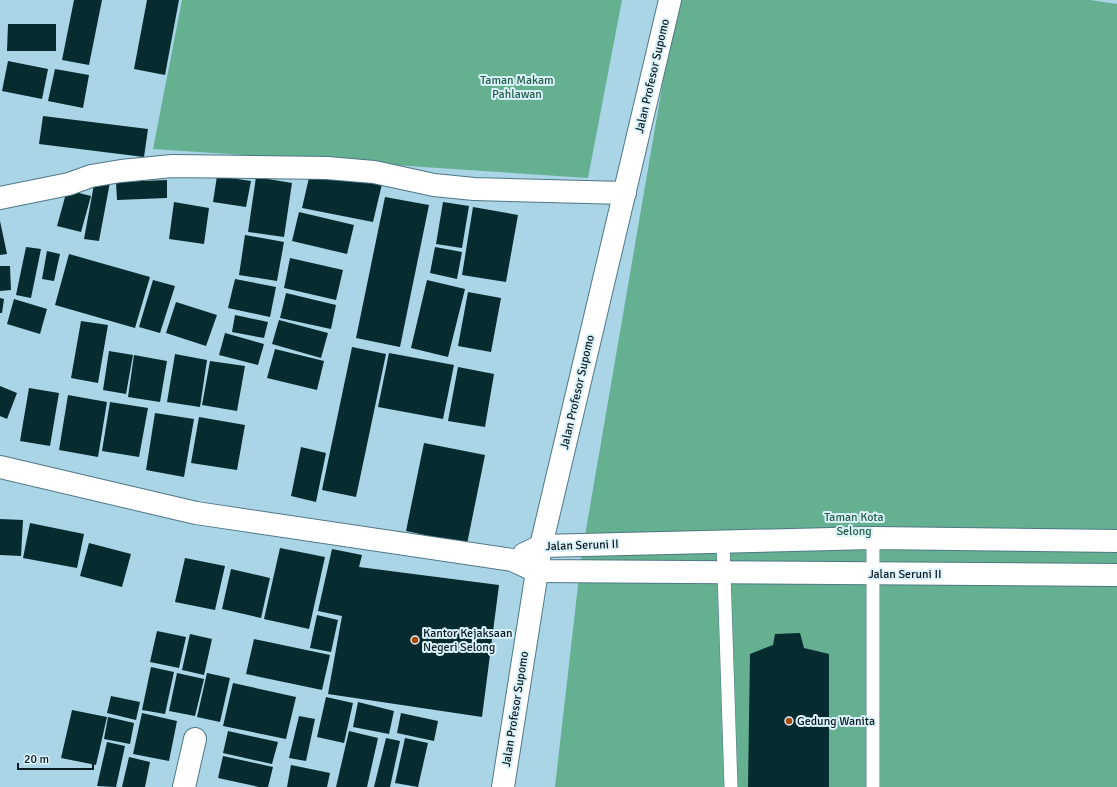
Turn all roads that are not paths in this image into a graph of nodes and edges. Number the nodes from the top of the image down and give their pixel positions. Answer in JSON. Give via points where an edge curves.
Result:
{"nodes":[{"id":1,"x":670,"y":0,"type":"edge"},
{"id":2,"x":624,"y":193,"type":"junction"},
{"id":3,"x":0,"y":198,"type":"edge"},
{"id":4,"x":0,"y":467,"type":"edge"},
{"id":5,"x":873,"y":538,"type":"junction"},
{"id":6,"x":1117,"y":541,"type":"edge"},
{"id":7,"x":723,"y":542,"type":"junction"},
{"id":8,"x":541,"y":546,"type":"junction"},
{"id":9,"x":512,"y":560,"type":"junction"},
{"id":10,"x":536,"y":571,"type":"junction"},
{"id":11,"x":725,"y":573,"type":"junction"},
{"id":12,"x":874,"y":574,"type":"junction"},
{"id":13,"x":1117,"y":575,"type":"edge"},
{"id":14,"x":195,"y":739,"type":"dead end"},
{"id":15,"x":184,"y":787,"type":"edge"},
{"id":16,"x":503,"y":787,"type":"edge"},
{"id":17,"x":732,"y":787,"type":"edge"},
{"id":18,"x":873,"y":787,"type":"edge"}],
"edges":[{"from":1,"to":2,"type":"street","name":"Jalan Profesor Supomo"},
{"from":2,"to":3,"type":"street","via":[[474,189],[434,185],[374,172],[327,168],[172,166],[92,176],[69,184]]},
{"from":2,"to":8,"type":"street","name":"Jalan Profesor Supomo"},
{"from":4,"to":9,"type":"street","via":[[196,513]]},
{"from":5,"to":6,"type":"street","name":"Jalan Seruni II"},
{"from":5,"to":7,"type":"street","name":"Jalan Seruni II"},
{"from":5,"to":12,"type":"lane"},
{"from":7,"to":8,"type":"street","name":"Jalan Seruni II"},
{"from":7,"to":11,"type":"lane"},
{"from":8,"to":9,"type":"street","name":"Jalan Seruni II"},
{"from":8,"to":10,"type":"street","name":"Jalan Profesor Supomo"},
{"from":9,"to":10,"type":"street","name":"Jalan Seruni II"},
{"from":10,"to":11,"type":"street","name":"Jalan Seruni II"},
{"from":10,"to":16,"type":"street","name":"Jalan Profesor Supomo"},
{"from":11,"to":12,"type":"street","name":"Jalan Seruni II"},
{"from":11,"to":17,"type":"lane"},
{"from":12,"to":13,"type":"street","name":"Jalan Seruni II"},
{"from":12,"to":18,"type":"lane"},
{"from":14,"to":15,"type":"street"}]}
